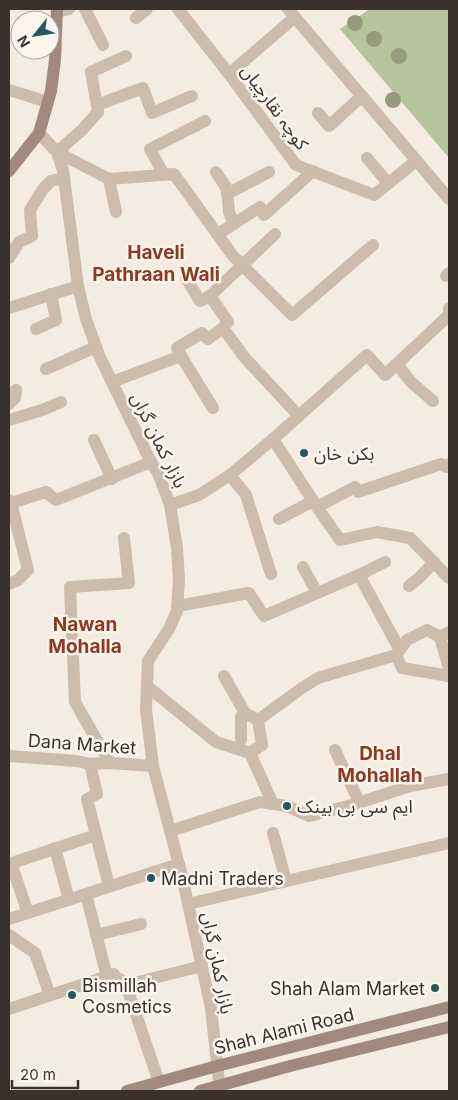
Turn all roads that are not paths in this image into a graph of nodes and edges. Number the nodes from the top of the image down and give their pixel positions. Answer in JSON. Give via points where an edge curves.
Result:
{"nodes":[{"id":1,"x":85,"y":9,"type":"edge"},
{"id":2,"x":147,"y":9,"type":"edge"},
{"id":3,"x":178,"y":9,"type":"edge"},
{"id":4,"x":61,"y":10,"type":"edge"},
{"id":5,"x":292,"y":13,"type":"edge"},
{"id":6,"x":136,"y":18,"type":"dead end"},
{"id":7,"x":103,"y":45,"type":"dead end"},
{"id":8,"x":126,"y":56,"type":"dead end"},
{"id":9,"x":229,"y":74,"type":"junction"},
{"id":10,"x":9,"y":90,"type":"edge"},
{"id":11,"x":192,"y":96,"type":"dead end"},
{"id":12,"x":362,"y":96,"type":"junction"},
{"id":13,"x":48,"y":102,"type":"junction"},
{"id":14,"x":97,"y":105,"type":"junction"},
{"id":15,"x":318,"y":112,"type":"dead end"},
{"id":16,"x":205,"y":121,"type":"dead end"},
{"id":17,"x":40,"y":133,"type":"junction"},
{"id":18,"x":57,"y":152,"type":"junction"},
{"id":19,"x":367,"y":158,"type":"dead end"},
{"id":20,"x":416,"y":161,"type":"junction"},
{"id":21,"x":9,"y":171,"type":"edge"},
{"id":22,"x":313,"y":171,"type":"junction"},
{"id":23,"x":216,"y":172,"type":"dead end"},
{"id":24,"x":269,"y":172,"type":"dead end"},
{"id":25,"x":164,"y":175,"type":"junction"},
{"id":26,"x":64,"y":178,"type":"junction"},
{"id":27,"x":109,"y":179,"type":"junction"},
{"id":28,"x":388,"y":183,"type":"junction"},
{"id":29,"x":227,"y":194,"type":"junction"},
{"id":30,"x":449,"y":200,"type":"edge"},
{"id":31,"x":116,"y":212,"type":"dead end"},
{"id":32,"x":234,"y":224,"type":"junction"},
{"id":33,"x":218,"y":234,"type":"junction"},
{"id":34,"x":275,"y":234,"type":"dead end"},
{"id":35,"x":373,"y":245,"type":"dead end"},
{"id":36,"x":9,"y":258,"type":"edge"},
{"id":37,"x":243,"y":265,"type":"junction"},
{"id":38,"x":186,"y":278,"type":"dead end"},
{"id":39,"x":78,"y":286,"type":"junction"},
{"id":40,"x":51,"y":294,"type":"junction"},
{"id":41,"x":210,"y":296,"type":"junction"},
{"id":42,"x":9,"y":308,"type":"edge"},
{"id":43,"x":449,"y":308,"type":"edge"},
{"id":44,"x":223,"y":328,"type":"junction"},
{"id":45,"x":36,"y":329,"type":"dead end"},
{"id":46,"x":96,"y":347,"type":"junction"},
{"id":47,"x":181,"y":356,"type":"junction"},
{"id":48,"x":397,"y":364,"type":"junction"},
{"id":49,"x":46,"y":369,"type":"dead end"},
{"id":50,"x":112,"y":382,"type":"junction"},
{"id":51,"x":16,"y":390,"type":"dead end"},
{"id":52,"x":433,"y":401,"type":"dead end"},
{"id":53,"x":61,"y":402,"type":"dead end"},
{"id":54,"x":9,"y":404,"type":"edge"},
{"id":55,"x":213,"y":408,"type":"dead end"},
{"id":56,"x":10,"y":416,"type":"edge"},
{"id":57,"x":299,"y":416,"type":"junction"},
{"id":58,"x":273,"y":439,"type":"junction"},
{"id":59,"x":94,"y":440,"type":"dead end"},
{"id":60,"x":151,"y":462,"type":"junction"},
{"id":61,"x":449,"y":464,"type":"edge"},
{"id":62,"x":230,"y":475,"type":"junction"},
{"id":63,"x":112,"y":479,"type":"junction"},
{"id":64,"x":10,"y":502,"type":"edge"},
{"id":65,"x":315,"y":504,"type":"junction"},
{"id":66,"x":170,"y":505,"type":"junction"},
{"id":67,"x":279,"y":519,"type":"dead end"},
{"id":68,"x":124,"y":538,"type":"dead end"},
{"id":69,"x":384,"y":562,"type":"dead end"},
{"id":70,"x":434,"y":562,"type":"junction"},
{"id":71,"x":303,"y":567,"type":"dead end"},
{"id":72,"x":448,"y":572,"type":"edge"},
{"id":73,"x":271,"y":574,"type":"dead end"},
{"id":74,"x":359,"y":575,"type":"junction"},
{"id":75,"x":9,"y":584,"type":"edge"},
{"id":76,"x":409,"y":586,"type":"dead end"},
{"id":77,"x":317,"y":593,"type":"junction"},
{"id":78,"x":177,"y":606,"type":"junction"},
{"id":79,"x":444,"y":635,"type":"edge"},
{"id":80,"x":398,"y":652,"type":"junction"},
{"id":81,"x":449,"y":668,"type":"edge"},
{"id":82,"x":224,"y":676,"type":"dead end"},
{"id":83,"x":449,"y":676,"type":"edge"},
{"id":84,"x":148,"y":687,"type":"junction"},
{"id":85,"x":245,"y":713,"type":"junction"},
{"id":86,"x":258,"y":720,"type":"junction"},
{"id":87,"x":241,"y":740,"type":"dead end"},
{"id":88,"x":334,"y":750,"type":"dead end"},
{"id":89,"x":250,"y":753,"type":"junction"},
{"id":90,"x":9,"y":756,"type":"edge"},
{"id":91,"x":110,"y":763,"type":"junction"},
{"id":92,"x":90,"y":764,"type":"junction"},
{"id":93,"x":152,"y":766,"type":"junction"},
{"id":94,"x":449,"y":779,"type":"edge"},
{"id":95,"x":359,"y":802,"type":"junction"},
{"id":96,"x":273,"y":804,"type":"junction"},
{"id":97,"x":170,"y":831,"type":"junction"},
{"id":98,"x":273,"y":834,"type":"dead end"},
{"id":99,"x":96,"y":835,"type":"junction"},
{"id":100,"x":449,"y":843,"type":"edge"},
{"id":101,"x":55,"y":848,"type":"junction"},
{"id":102,"x":10,"y":863,"type":"edge"},
{"id":103,"x":179,"y":864,"type":"junction"},
{"id":104,"x":286,"y":881,"type":"junction"},
{"id":105,"x":109,"y":886,"type":"junction"},
{"id":106,"x":86,"y":894,"type":"junction"},
{"id":107,"x":69,"y":900,"type":"junction"},
{"id":108,"x":188,"y":904,"type":"junction"},
{"id":109,"x":28,"y":913,"type":"junction"},
{"id":110,"x":9,"y":919,"type":"edge"},
{"id":111,"x":141,"y":924,"type":"dead end"},
{"id":112,"x":9,"y":935,"type":"edge"},
{"id":113,"x":96,"y":935,"type":"junction"},
{"id":114,"x":202,"y":966,"type":"junction"},
{"id":115,"x":111,"y":975,"type":"junction"},
{"id":116,"x":126,"y":985,"type":"junction"},
{"id":117,"x":50,"y":995,"type":"junction"},
{"id":118,"x":449,"y":1007,"type":"edge"},
{"id":119,"x":9,"y":1009,"type":"edge"},
{"id":120,"x":449,"y":1027,"type":"edge"},
{"id":121,"x":217,"y":1066,"type":"junction"},
{"id":122,"x":159,"y":1082,"type":"junction"},
{"id":123,"x":220,"y":1088,"type":"edge"},
{"id":124,"x":127,"y":1091,"type":"edge"},
{"id":125,"x":200,"y":1091,"type":"edge"}],
"edges":[{"from":1,"to":7,"type":"street"},
{"from":2,"to":6,"type":"street"},
{"from":3,"to":9,"type":"street","name":"کوچہ نقارچیاں"},
{"from":4,"to":13,"type":"street"},
{"from":5,"to":9,"type":"street"},
{"from":5,"to":12,"type":"street"},
{"from":8,"to":14,"type":"street","via":[[92,72]]},
{"from":9,"to":22,"type":"street","name":"کوچہ نقارچیاں","via":[[296,165]]},
{"from":10,"to":13,"type":"street"},
{"from":11,"to":14,"type":"street","via":[[152,113],[143,88]]},
{"from":12,"to":15,"type":"street","via":[[329,126]]},
{"from":12,"to":20,"type":"street"},
{"from":13,"to":17,"type":"street"},
{"from":14,"to":18,"type":"street","via":[[98,112]]},
{"from":16,"to":25,"type":"street","via":[[150,149]]},
{"from":17,"to":18,"type":"street"},
{"from":17,"to":21,"type":"street"},
{"from":18,"to":26,"type":"street","name":"بازار کمان گراں"},
{"from":18,"to":27,"type":"street"},
{"from":19,"to":28,"type":"street"},
{"from":20,"to":28,"type":"street","name":"کوچہ نقارچیاں"},
{"from":20,"to":30,"type":"street"},
{"from":22,"to":28,"type":"street","name":"کوچہ نقارچیاں","via":[[374,195]]},
{"from":22,"to":32,"type":"street","via":[[264,214],[260,208]]},
{"from":23,"to":29,"type":"street"},
{"from":24,"to":29,"type":"street"},
{"from":25,"to":27,"type":"street"},
{"from":25,"to":33,"type":"street","via":[[174,174]]},
{"from":26,"to":36,"type":"street","via":[[43,189],[30,210],[32,236],[19,242]]},
{"from":26,"to":39,"type":"street","name":"بازار کمان گراں"},
{"from":27,"to":31,"type":"street"},
{"from":29,"to":32,"type":"street"},
{"from":32,"to":33,"type":"street"},
{"from":33,"to":37,"type":"street"},
{"from":34,"to":37,"type":"street"},
{"from":35,"to":37,"type":"street","via":[[292,315]]},
{"from":37,"to":41,"type":"street"},
{"from":38,"to":41,"type":"street","via":[[200,301]]},
{"from":39,"to":40,"type":"street"},
{"from":39,"to":46,"type":"street","name":"بازار کمان گراں"},
{"from":40,"to":42,"type":"street"},
{"from":40,"to":45,"type":"street","via":[[56,320]]},
{"from":41,"to":44,"type":"street","via":[[228,322]]},
{"from":43,"to":48,"type":"street","via":[[449,315]]},
{"from":44,"to":47,"type":"street","via":[[208,339],[202,333],[177,348]]},
{"from":44,"to":57,"type":"street","via":[[245,358]]},
{"from":46,"to":49,"type":"street"},
{"from":46,"to":50,"type":"street","name":"بازار کمان گراں"},
{"from":47,"to":50,"type":"street"},
{"from":47,"to":55,"type":"street"},
{"from":48,"to":52,"type":"street","via":[[411,382]]},
{"from":48,"to":57,"type":"street","via":[[385,375],[368,355]]},
{"from":50,"to":60,"type":"street","name":"بازار کمان گراں"},
{"from":51,"to":54,"type":"street"},
{"from":53,"to":56,"type":"street","via":[[42,410]]},
{"from":57,"to":58,"type":"street"},
{"from":58,"to":62,"type":"street"},
{"from":58,"to":65,"type":"street"},
{"from":59,"to":63,"type":"street"},
{"from":60,"to":63,"type":"street"},
{"from":60,"to":66,"type":"street","name":"بازار کمان گراں"},
{"from":61,"to":65,"type":"street","via":[[358,492],[355,487]]},
{"from":62,"to":66,"type":"street","via":[[199,495]]},
{"from":62,"to":73,"type":"street","via":[[246,495]]},
{"from":63,"to":64,"type":"street","via":[[56,500],[46,492]]},
{"from":64,"to":75,"type":"street","via":[[28,570]]},
{"from":65,"to":67,"type":"street"},
{"from":65,"to":70,"type":"street","via":[[340,540],[377,532],[410,538]]},
{"from":66,"to":78,"type":"street","name":"بازار کمان گراں","via":[[177,548]]},
{"from":68,"to":91,"type":"street","via":[[129,583],[70,587],[75,702]]},
{"from":69,"to":74,"type":"street"},
{"from":70,"to":72,"type":"street"},
{"from":70,"to":76,"type":"street"},
{"from":71,"to":77,"type":"street"},
{"from":74,"to":77,"type":"street"},
{"from":74,"to":80,"type":"street"},
{"from":77,"to":78,"type":"street","via":[[264,616],[249,593]]},
{"from":78,"to":84,"type":"street","name":"بازار کمان گراں","via":[[169,629],[148,661]]},
{"from":79,"to":80,"type":"street","via":[[427,630],[407,640]]},
{"from":79,"to":81,"type":"street"},
{"from":80,"to":83,"type":"street","via":[[402,668]]},
{"from":80,"to":86,"type":"street","via":[[318,678]]},
{"from":82,"to":85,"type":"street"},
{"from":84,"to":89,"type":"street","via":[[216,742]]},
{"from":84,"to":93,"type":"street","name":"بازار کمان گراں","via":[[146,710]]},
{"from":85,"to":86,"type":"street"},
{"from":85,"to":87,"type":"street","via":[[241,717]]},
{"from":86,"to":89,"type":"street","via":[[262,745]]},
{"from":88,"to":95,"type":"street"},
{"from":89,"to":96,"type":"street"},
{"from":90,"to":92,"type":"street","name":"Dana Market"},
{"from":91,"to":92,"type":"street","name":"Dana Market"},
{"from":91,"to":93,"type":"street","name":"Dana Market"},
{"from":92,"to":99,"type":"street","via":[[97,794],[88,799]]},
{"from":93,"to":97,"type":"street","name":"بازار کمان گراں"},
{"from":94,"to":95,"type":"street","via":[[410,786]]},
{"from":95,"to":96,"type":"street","via":[[309,816],[287,806]]},
{"from":96,"to":97,"type":"street","via":[[260,802]]},
{"from":97,"to":103,"type":"street","name":"بازار کمان گراں"},
{"from":98,"to":104,"type":"street"},
{"from":99,"to":101,"type":"street"},
{"from":99,"to":105,"type":"street"},
{"from":100,"to":104,"type":"street"},
{"from":101,"to":102,"type":"street"},
{"from":101,"to":107,"type":"street"},
{"from":102,"to":109,"type":"street"},
{"from":103,"to":105,"type":"street"},
{"from":103,"to":108,"type":"street","name":"بازار کمان گراں"},
{"from":104,"to":108,"type":"street"},
{"from":105,"to":106,"type":"street"},
{"from":106,"to":107,"type":"street"},
{"from":106,"to":113,"type":"street"},
{"from":107,"to":109,"type":"street"},
{"from":108,"to":114,"type":"street","name":"بازار کمان گراں"},
{"from":109,"to":110,"type":"street"},
{"from":111,"to":113,"type":"street"},
{"from":112,"to":117,"type":"street","via":[[35,953]]},
{"from":113,"to":115,"type":"street"},
{"from":114,"to":116,"type":"street"},
{"from":114,"to":121,"type":"street","name":"بازار کمان گراں"},
{"from":115,"to":116,"type":"street"},
{"from":115,"to":117,"type":"street"},
{"from":116,"to":122,"type":"street"},
{"from":117,"to":119,"type":"street"},
{"from":118,"to":121,"type":"street","name":"Shah Alami Road"},
{"from":120,"to":123,"type":"street","name":"Shah Alami Road","via":[[290,1066]]},
{"from":121,"to":122,"type":"street","name":"Shah Alami Road"},
{"from":121,"to":123,"type":"street","name":"بازار کمان گراں"},
{"from":122,"to":124,"type":"street","name":"Shah Alami Road"},
{"from":123,"to":125,"type":"street","name":"Shah Alami Road"}]}
